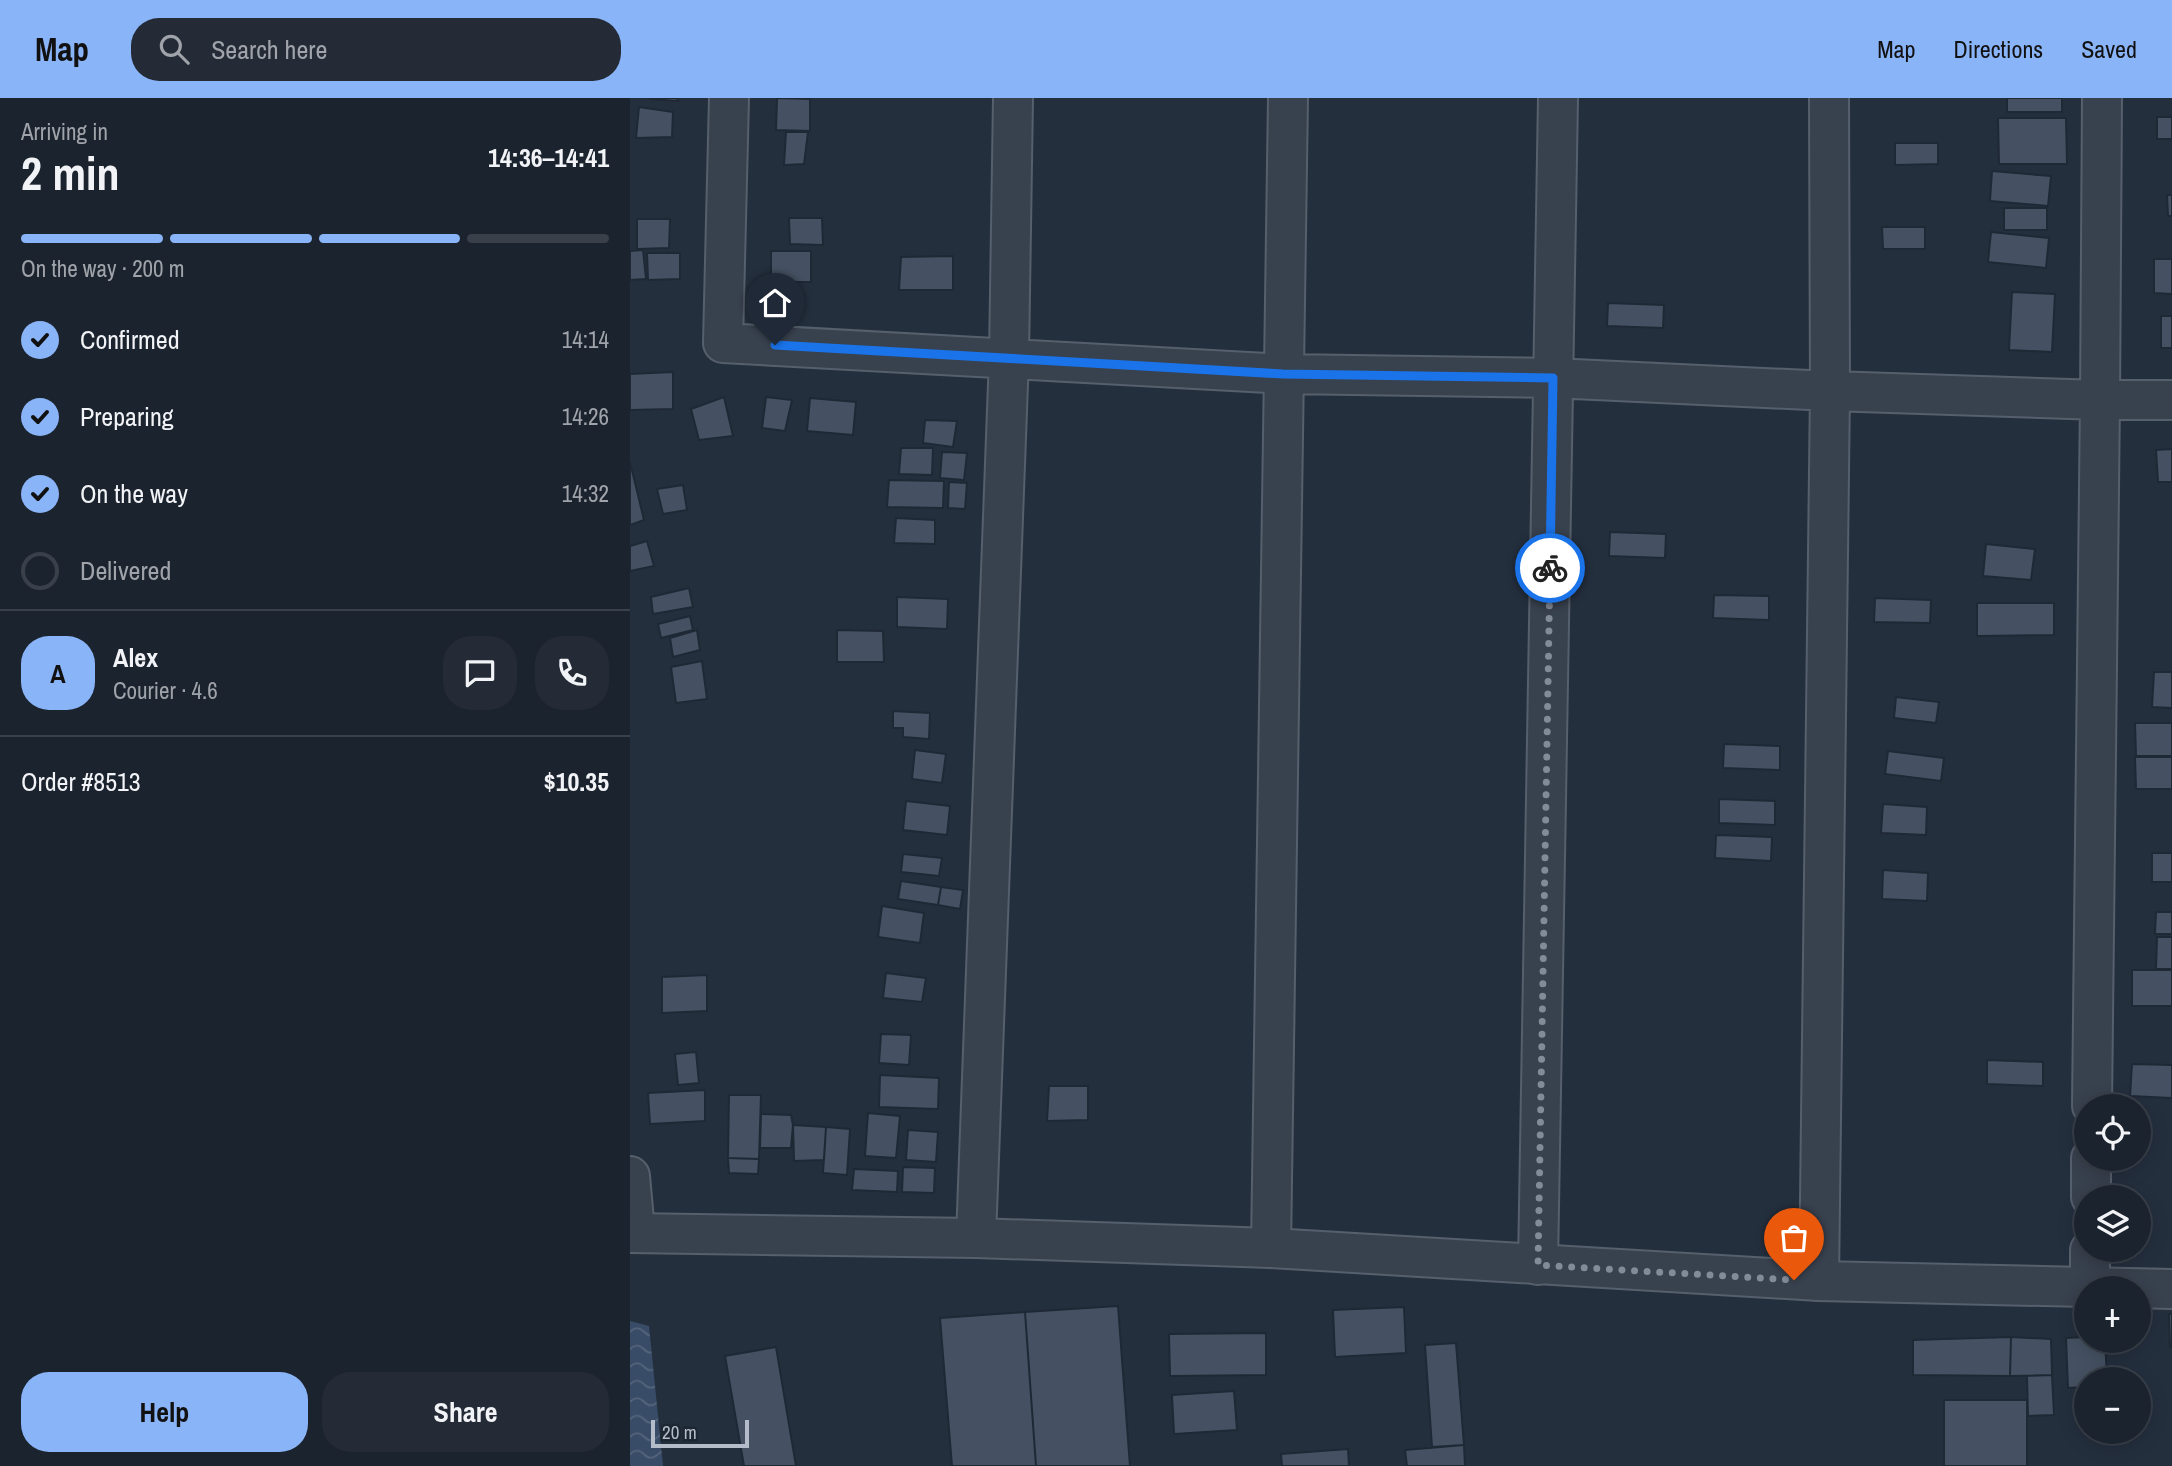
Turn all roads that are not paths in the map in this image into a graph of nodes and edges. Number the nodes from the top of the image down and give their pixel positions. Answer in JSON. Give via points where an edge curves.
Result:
{"nodes":[{"id":1,"x":729,"y":98,"type":"edge"},
{"id":2,"x":1013,"y":98,"type":"edge"},
{"id":3,"x":1288,"y":98,"type":"edge"},
{"id":4,"x":1558,"y":98,"type":"edge"},
{"id":5,"x":1829,"y":98,"type":"edge"},
{"id":6,"x":2102,"y":98,"type":"edge"},
{"id":7,"x":1009,"y":358,"type":"junction"},
{"id":8,"x":1283,"y":374,"type":"junction"},
{"id":9,"x":1553,"y":378,"type":"junction"},
{"id":10,"x":1830,"y":391,"type":"junction"},
{"id":11,"x":2100,"y":400,"type":"junction"},
{"id":12,"x":2172,"y":400,"type":"edge"},
{"id":13,"x":2092,"y":1094,"type":"edge"},
{"id":14,"x":630,"y":1176,"type":"edge"},
{"id":15,"x":633,"y":1233,"type":"edge"},
{"id":16,"x":976,"y":1238,"type":"junction"},
{"id":17,"x":1271,"y":1248,"type":"junction"},
{"id":18,"x":1538,"y":1265,"type":"junction"},
{"id":19,"x":2090,"y":1268,"type":"edge"},
{"id":20,"x":1819,"y":1281,"type":"junction"},
{"id":21,"x":2172,"y":1289,"type":"edge"}],
"edges":[{"from":1,"to":7,"type":"street","via":[[723,343]]},
{"from":2,"to":7,"type":"street"},
{"from":3,"to":8,"type":"street"},
{"from":4,"to":9,"type":"street"},
{"from":5,"to":10,"type":"street"},
{"from":6,"to":11,"type":"street"},
{"from":7,"to":8,"type":"street"},
{"from":7,"to":16,"type":"street"},
{"from":8,"to":9,"type":"street"},
{"from":8,"to":17,"type":"street"},
{"from":9,"to":10,"type":"street"},
{"from":9,"to":18,"type":"street"},
{"from":10,"to":11,"type":"street"},
{"from":10,"to":20,"type":"street"},
{"from":11,"to":12,"type":"street"},
{"from":11,"to":13,"type":"street"},
{"from":14,"to":15,"type":"street"},
{"from":15,"to":16,"type":"street"},
{"from":16,"to":17,"type":"street"},
{"from":17,"to":18,"type":"street"},
{"from":18,"to":20,"type":"street"},
{"from":19,"to":20,"type":"street"},
{"from":19,"to":21,"type":"street"}]}
